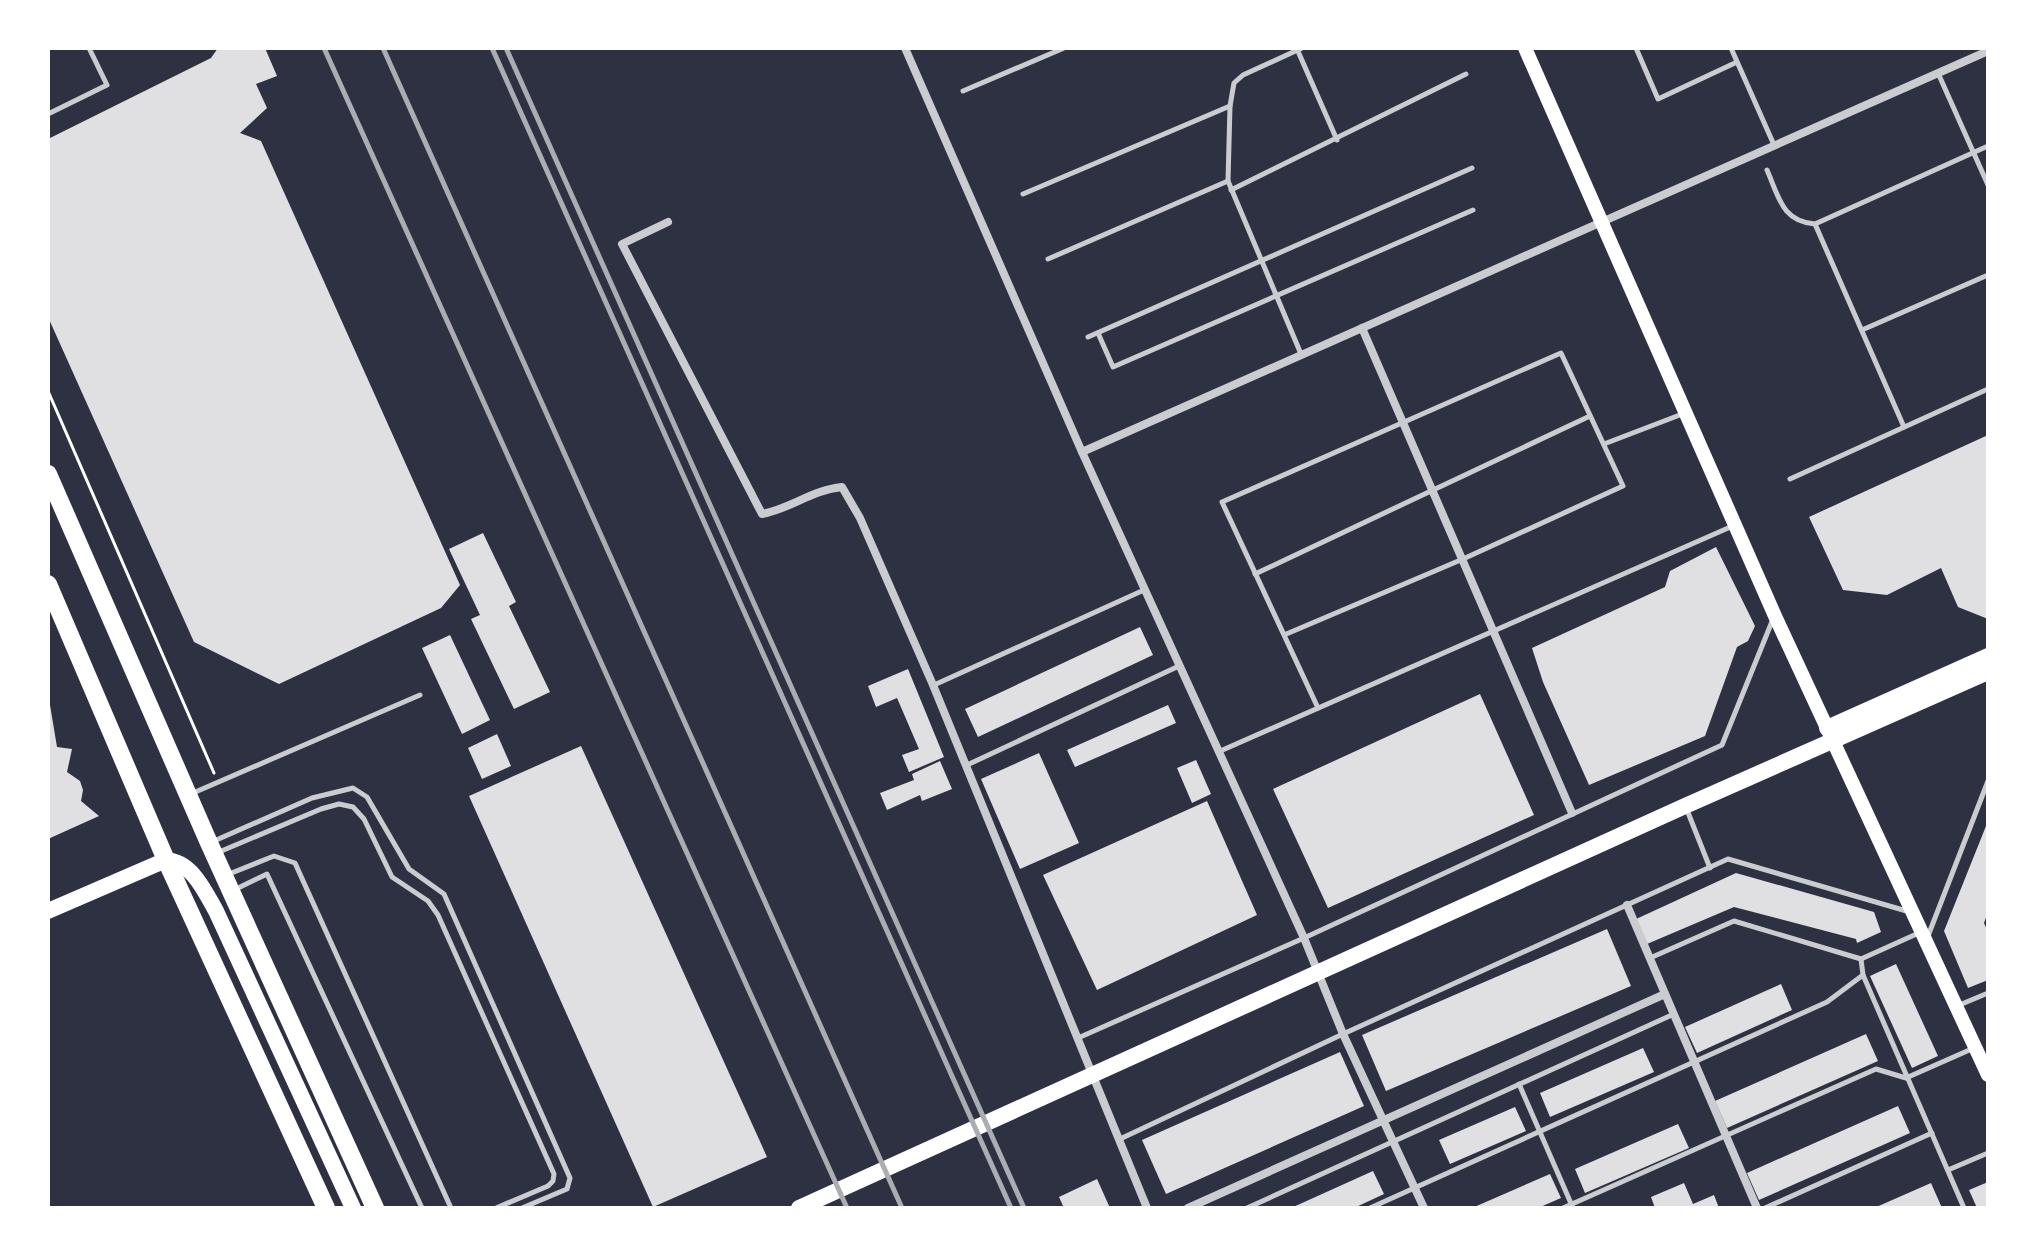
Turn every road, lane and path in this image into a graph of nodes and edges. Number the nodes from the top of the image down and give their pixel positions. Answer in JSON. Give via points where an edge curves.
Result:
{"nodes":[{"id":1,"x":89,"y":48,"type":"edge"},
{"id":2,"x":905,"y":48,"type":"edge"},
{"id":3,"x":1064,"y":48,"type":"edge"},
{"id":4,"x":1526,"y":48,"type":"edge"},
{"id":5,"x":1636,"y":48,"type":"edge"},
{"id":6,"x":1731,"y":48,"type":"edge"},
{"id":7,"x":1299,"y":49,"type":"edge"},
{"id":8,"x":1988,"y":51,"type":"edge"},
{"id":9,"x":1737,"y":62,"type":"junction"},
{"id":10,"x":1938,"y":73,"type":"junction"},
{"id":11,"x":1466,"y":74,"type":"dead end"},
{"id":12,"x":963,"y":91,"type":"dead end"},
{"id":13,"x":1230,"y":106,"type":"junction"},
{"id":14,"x":48,"y":114,"type":"edge"},
{"id":15,"x":1337,"y":140,"type":"junction"},
{"id":16,"x":1775,"y":146,"type":"junction"},
{"id":17,"x":1988,"y":146,"type":"edge"},
{"id":18,"x":1974,"y":153,"type":"junction"},
{"id":19,"x":1472,"y":168,"type":"dead end"},
{"id":20,"x":1767,"y":170,"type":"dead end"},
{"id":21,"x":1228,"y":181,"type":"junction"},
{"id":22,"x":1988,"y":185,"type":"edge"},
{"id":23,"x":1231,"y":190,"type":"junction"},
{"id":24,"x":1023,"y":194,"type":"dead end"},
{"id":25,"x":1473,"y":210,"type":"dead end"},
{"id":26,"x":668,"y":222,"type":"dead end"},
{"id":27,"x":1602,"y":222,"type":"junction"},
{"id":28,"x":1815,"y":224,"type":"junction"},
{"id":29,"x":1048,"y":259,"type":"dead end"},
{"id":30,"x":1261,"y":260,"type":"junction"},
{"id":31,"x":1988,"y":275,"type":"edge"},
{"id":32,"x":1276,"y":296,"type":"junction"},
{"id":33,"x":1362,"y":328,"type":"junction"},
{"id":34,"x":1862,"y":330,"type":"junction"},
{"id":35,"x":1098,"y":333,"type":"junction"},
{"id":36,"x":1088,"y":337,"type":"dead end"},
{"id":37,"x":1302,"y":355,"type":"junction"},
{"id":38,"x":1988,"y":389,"type":"edge"},
{"id":39,"x":48,"y":391,"type":"edge"},
{"id":40,"x":1686,"y":412,"type":"junction"},
{"id":41,"x":1590,"y":416,"type":"junction"},
{"id":42,"x":1403,"y":423,"type":"junction"},
{"id":43,"x":1904,"y":427,"type":"junction"},
{"id":44,"x":1604,"y":444,"type":"junction"},
{"id":45,"x":1082,"y":452,"type":"junction"},
{"id":46,"x":48,"y":474,"type":"edge"},
{"id":47,"x":1790,"y":479,"type":"dead end"},
{"id":48,"x":1433,"y":492,"type":"junction"},
{"id":49,"x":1736,"y":525,"type":"junction"},
{"id":50,"x":1463,"y":559,"type":"junction"},
{"id":51,"x":1255,"y":574,"type":"junction"},
{"id":52,"x":48,"y":584,"type":"edge"},
{"id":53,"x":1144,"y":590,"type":"junction"},
{"id":54,"x":1775,"y":616,"type":"junction"},
{"id":55,"x":1494,"y":631,"type":"junction"},
{"id":56,"x":1284,"y":635,"type":"junction"},
{"id":57,"x":1988,"y":656,"type":"edge"},
{"id":58,"x":1179,"y":666,"type":"junction"},
{"id":59,"x":1988,"y":672,"type":"edge"},
{"id":60,"x":933,"y":685,"type":"junction"},
{"id":61,"x":420,"y":695,"type":"dead end"},
{"id":62,"x":1318,"y":708,"type":"junction"},
{"id":63,"x":1830,"y":734,"type":"junction"},
{"id":64,"x":1218,"y":752,"type":"junction"},
{"id":65,"x":966,"y":766,"type":"junction"},
{"id":66,"x":1988,"y":781,"type":"edge"},
{"id":67,"x":218,"y":782,"type":"junction"},
{"id":68,"x":188,"y":795,"type":"junction"},
{"id":69,"x":1685,"y":806,"type":"junction"},
{"id":70,"x":1572,"y":813,"type":"junction"},
{"id":71,"x":212,"y":848,"type":"junction"},
{"id":72,"x":166,"y":860,"type":"junction"},
{"id":73,"x":1710,"y":868,"type":"junction"},
{"id":74,"x":228,"y":883,"type":"junction"},
{"id":75,"x":1627,"y":905,"type":"junction"},
{"id":76,"x":48,"y":911,"type":"edge"},
{"id":77,"x":1914,"y":913,"type":"junction"},
{"id":78,"x":1924,"y":936,"type":"junction"},
{"id":79,"x":1304,"y":938,"type":"junction"},
{"id":80,"x":1650,"y":958,"type":"junction"},
{"id":81,"x":1861,"y":959,"type":"junction"},
{"id":82,"x":1863,"y":975,"type":"junction"},
{"id":83,"x":1988,"y":993,"type":"edge"},
{"id":84,"x":1665,"y":994,"type":"junction"},
{"id":85,"x":1956,"y":1006,"type":"junction"},
{"id":86,"x":1674,"y":1014,"type":"junction"},
{"id":87,"x":1343,"y":1034,"type":"junction"},
{"id":88,"x":1078,"y":1038,"type":"junction"},
{"id":89,"x":1975,"y":1047,"type":"junction"},
{"id":90,"x":1693,"y":1061,"type":"junction"},
{"id":91,"x":1988,"y":1075,"type":"edge"},
{"id":92,"x":1906,"y":1078,"type":"junction"},
{"id":93,"x":1519,"y":1084,"type":"junction"},
{"id":94,"x":1384,"y":1118,"type":"junction"},
{"id":95,"x":1539,"y":1131,"type":"junction"},
{"id":96,"x":1932,"y":1133,"type":"junction"},
{"id":97,"x":1726,"y":1137,"type":"junction"},
{"id":98,"x":1120,"y":1139,"type":"junction"},
{"id":99,"x":1394,"y":1140,"type":"junction"},
{"id":100,"x":1988,"y":1153,"type":"edge"},
{"id":101,"x":1948,"y":1170,"type":"junction"},
{"id":102,"x":1415,"y":1188,"type":"junction"},
{"id":103,"x":1572,"y":1206,"type":"edge"},
{"id":104,"x":326,"y":1208,"type":"edge"},
{"id":105,"x":353,"y":1208,"type":"edge"},
{"id":106,"x":375,"y":1208,"type":"edge"},
{"id":107,"x":422,"y":1208,"type":"edge"},
{"id":108,"x":451,"y":1208,"type":"edge"},
{"id":109,"x":496,"y":1208,"type":"edge"},
{"id":110,"x":522,"y":1208,"type":"edge"},
{"id":111,"x":799,"y":1208,"type":"edge"},
{"id":112,"x":1147,"y":1208,"type":"edge"},
{"id":113,"x":1188,"y":1208,"type":"edge"},
{"id":114,"x":1247,"y":1208,"type":"edge"},
{"id":115,"x":1370,"y":1208,"type":"edge"},
{"id":116,"x":1424,"y":1208,"type":"edge"},
{"id":117,"x":1563,"y":1208,"type":"edge"},
{"id":118,"x":1757,"y":1208,"type":"edge"},
{"id":119,"x":1765,"y":1208,"type":"edge"},
{"id":120,"x":1964,"y":1208,"type":"edge"}],
"edges":[{"from":1,"to":14,"type":"lane","via":[[107,85]]},
{"from":2,"to":45,"type":"street"},
{"from":3,"to":12,"type":"lane"},
{"from":4,"to":27,"type":"main road"},
{"from":5,"to":9,"type":"lane","via":[[1658,99]]},
{"from":6,"to":9,"type":"lane"},
{"from":7,"to":13,"type":"lane","via":[[1243,75],[1234,83]]},
{"from":7,"to":15,"type":"lane"},
{"from":8,"to":10,"type":"street"},
{"from":9,"to":16,"type":"lane"},
{"from":10,"to":16,"type":"street"},
{"from":10,"to":18,"type":"lane"},
{"from":11,"to":15,"type":"lane"},
{"from":13,"to":21,"type":"lane"},
{"from":13,"to":24,"type":"lane"},
{"from":15,"to":23,"type":"lane"},
{"from":16,"to":27,"type":"street"},
{"from":17,"to":18,"type":"lane"},
{"from":18,"to":22,"type":"lane"},
{"from":18,"to":28,"type":"lane"},
{"from":19,"to":30,"type":"lane"},
{"from":20,"to":28,"type":"lane","via":[[1787,213],[1799,223]]},
{"from":21,"to":23,"type":"lane"},
{"from":21,"to":29,"type":"lane"},
{"from":23,"to":30,"type":"lane"},
{"from":25,"to":32,"type":"lane"},
{"from":26,"to":60,"type":"street","via":[[622,244],[762,514],[842,487]]},
{"from":27,"to":33,"type":"street"},
{"from":27,"to":40,"type":"main road"},
{"from":28,"to":34,"type":"lane"},
{"from":30,"to":32,"type":"lane"},
{"from":30,"to":35,"type":"lane"},
{"from":31,"to":34,"type":"lane"},
{"from":32,"to":35,"type":"lane","via":[[1113,367]]},
{"from":32,"to":37,"type":"lane"},
{"from":33,"to":37,"type":"street"},
{"from":33,"to":42,"type":"street"},
{"from":34,"to":43,"type":"lane"},
{"from":35,"to":36,"type":"lane"},
{"from":37,"to":45,"type":"street"},
{"from":38,"to":43,"type":"lane"},
{"from":39,"to":67,"type":"path"},
{"from":40,"to":44,"type":"lane"},
{"from":40,"to":49,"type":"main road"},
{"from":41,"to":42,"type":"lane","via":[[1561,353]]},
{"from":41,"to":44,"type":"lane"},
{"from":41,"to":48,"type":"lane"},
{"from":42,"to":48,"type":"street"},
{"from":42,"to":51,"type":"lane","via":[[1222,502]]},
{"from":43,"to":47,"type":"lane"},
{"from":44,"to":50,"type":"lane","via":[[1623,486]]},
{"from":45,"to":53,"type":"street"},
{"from":46,"to":68,"type":"highway"},
{"from":48,"to":50,"type":"street"},
{"from":48,"to":51,"type":"lane"},
{"from":49,"to":54,"type":"main road"},
{"from":49,"to":55,"type":"lane"},
{"from":50,"to":55,"type":"street"},
{"from":50,"to":56,"type":"lane"},
{"from":51,"to":56,"type":"lane"},
{"from":52,"to":72,"type":"highway"},
{"from":53,"to":58,"type":"street"},
{"from":53,"to":60,"type":"lane"},
{"from":54,"to":63,"type":"main road"},
{"from":54,"to":70,"type":"lane","via":[[1722,745]]},
{"from":55,"to":62,"type":"lane"},
{"from":55,"to":70,"type":"street"},
{"from":56,"to":62,"type":"lane"},
{"from":57,"to":63,"type":"main road"},
{"from":58,"to":64,"type":"street"},
{"from":58,"to":65,"type":"lane"},
{"from":59,"to":63,"type":"main road"},
{"from":60,"to":65,"type":"street"},
{"from":61,"to":67,"type":"lane"},
{"from":62,"to":64,"type":"lane"},
{"from":63,"to":69,"type":"main road"},
{"from":63,"to":77,"type":"main road"},
{"from":64,"to":79,"type":"street"},
{"from":65,"to":88,"type":"street"},
{"from":66,"to":78,"type":"lane"},
{"from":67,"to":68,"type":"lane"},
{"from":68,"to":71,"type":"highway"},
{"from":69,"to":73,"type":"lane"},
{"from":69,"to":111,"type":"main road"},
{"from":70,"to":79,"type":"lane"},
{"from":71,"to":74,"type":"highway"},
{"from":71,"to":109,"type":"lane","via":[[339,804],[353,807],[364,819],[392,877],[428,901],[438,915],[554,1174],[548,1186]]},
{"from":71,"to":110,"type":"lane","via":[[312,798],[353,788],[367,797],[409,869],[444,894],[570,1178],[567,1189]]},
{"from":72,"to":76,"type":"main road"},
{"from":72,"to":104,"type":"highway"},
{"from":72,"to":105,"type":"main road","via":[[186,867],[216,911]]},
{"from":73,"to":75,"type":"lane"},
{"from":73,"to":77,"type":"lane","via":[[1728,859]]},
{"from":74,"to":106,"type":"highway"},
{"from":74,"to":107,"type":"lane","via":[[267,874]]},
{"from":74,"to":108,"type":"lane","via":[[274,856],[295,863]]},
{"from":75,"to":80,"type":"street"},
{"from":75,"to":87,"type":"lane"},
{"from":77,"to":78,"type":"main road"},
{"from":78,"to":81,"type":"lane"},
{"from":78,"to":85,"type":"main road"},
{"from":79,"to":87,"type":"street"},
{"from":79,"to":88,"type":"lane"},
{"from":80,"to":81,"type":"lane","via":[[1734,921]]},
{"from":80,"to":84,"type":"street"},
{"from":81,"to":82,"type":"lane"},
{"from":82,"to":90,"type":"lane","via":[[1827,1002]]},
{"from":82,"to":92,"type":"lane"},
{"from":83,"to":85,"type":"lane"},
{"from":84,"to":86,"type":"street"},
{"from":84,"to":94,"type":"street"},
{"from":85,"to":89,"type":"main road"},
{"from":86,"to":90,"type":"street"},
{"from":86,"to":93,"type":"lane"},
{"from":87,"to":94,"type":"street"},
{"from":87,"to":98,"type":"lane"},
{"from":88,"to":98,"type":"street"},
{"from":89,"to":91,"type":"main road"},
{"from":89,"to":92,"type":"lane"},
{"from":90,"to":95,"type":"lane"},
{"from":90,"to":97,"type":"street"},
{"from":92,"to":96,"type":"lane"},
{"from":92,"to":97,"type":"lane","via":[[1876,1069]]},
{"from":93,"to":95,"type":"lane"},
{"from":93,"to":99,"type":"lane"},
{"from":94,"to":99,"type":"street"},
{"from":94,"to":113,"type":"street"},
{"from":95,"to":102,"type":"lane"},
{"from":95,"to":103,"type":"lane"},
{"from":96,"to":101,"type":"lane"},
{"from":96,"to":119,"type":"lane"},
{"from":97,"to":103,"type":"lane"},
{"from":97,"to":118,"type":"street"},
{"from":98,"to":112,"type":"street"},
{"from":99,"to":102,"type":"street"},
{"from":99,"to":114,"type":"lane"},
{"from":100,"to":101,"type":"lane"},
{"from":101,"to":120,"type":"lane"},
{"from":102,"to":115,"type":"lane"},
{"from":102,"to":116,"type":"street"},
{"from":103,"to":117,"type":"lane"}]}
